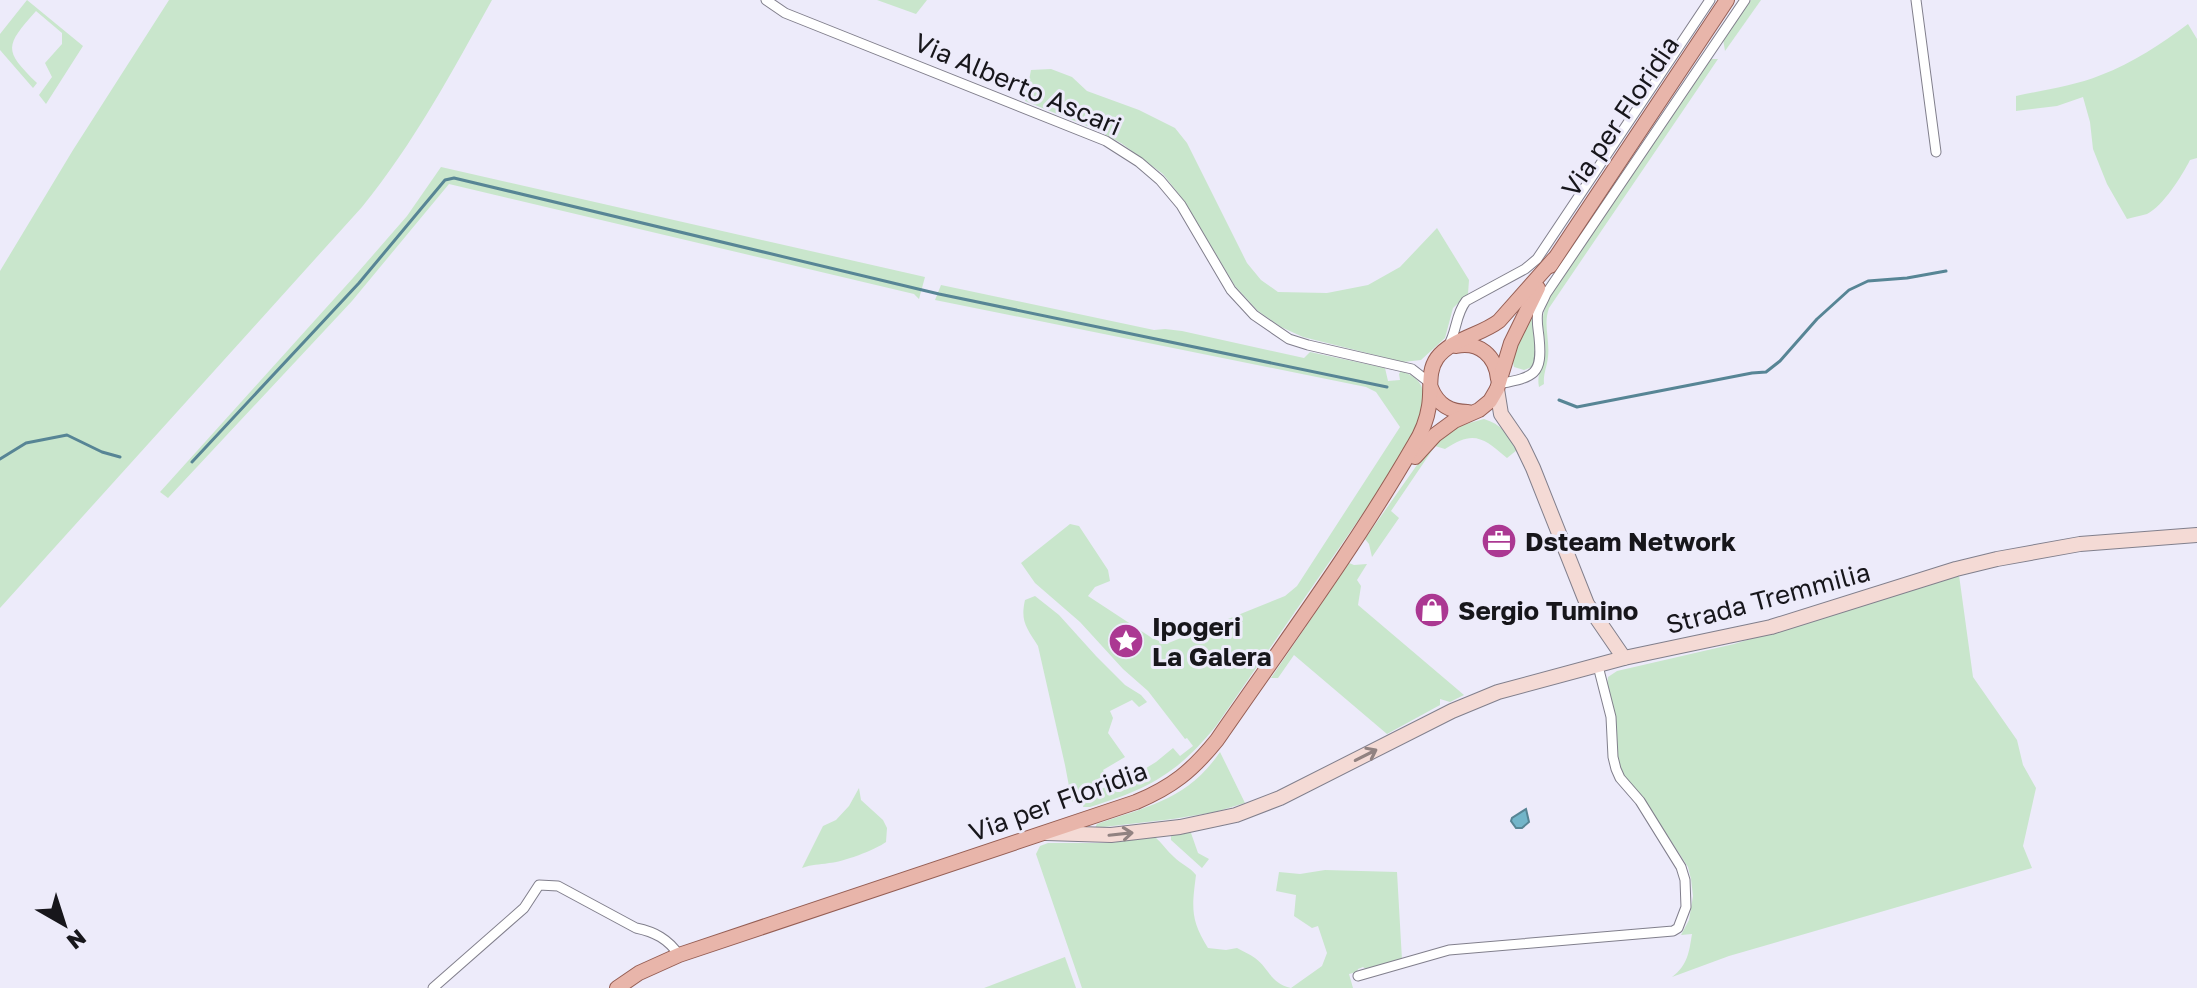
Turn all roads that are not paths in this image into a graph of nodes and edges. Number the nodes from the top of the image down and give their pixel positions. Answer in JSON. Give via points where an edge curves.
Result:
{"nodes":[{"id":1,"x":766,"y":0,"type":"edge"},
{"id":2,"x":1710,"y":0,"type":"edge"},
{"id":3,"x":1727,"y":0,"type":"edge"},
{"id":4,"x":1745,"y":0,"type":"edge"},
{"id":5,"x":1916,"y":0,"type":"edge"},
{"id":6,"x":1936,"y":152,"type":"dead end"},
{"id":7,"x":1554,"y":259,"type":"junction"},
{"id":8,"x":1457,"y":317,"type":"junction"},
{"id":9,"x":1473,"y":342,"type":"junction"},
{"id":10,"x":1444,"y":352,"type":"junction"},
{"id":11,"x":1412,"y":369,"type":"junction"},
{"id":12,"x":1498,"y":384,"type":"junction"},
{"id":13,"x":1431,"y":386,"type":"junction"},
{"id":14,"x":1474,"y":411,"type":"junction"},
{"id":15,"x":1509,"y":426,"type":"junction"},
{"id":16,"x":1388,"y":490,"type":"junction"},
{"id":17,"x":2197,"y":535,"type":"edge"},
{"id":18,"x":1624,"y":658,"type":"junction"},
{"id":19,"x":1598,"y":666,"type":"junction"},
{"id":20,"x":1043,"y":833,"type":"junction"},
{"id":21,"x":679,"y":955,"type":"junction"},
{"id":22,"x":1358,"y":976,"type":"dead end"},
{"id":23,"x":433,"y":988,"type":"edge"},
{"id":24,"x":617,"y":988,"type":"edge"}],
"edges":[{"from":1,"to":11,"type":"street","name":"Via Alberto Ascari","via":[[785,13],[1106,141],[1167,188],[1231,290],[1254,315],[1289,339]]},
{"from":2,"to":8,"type":"street","via":[[1537,259],[1466,301]]},
{"from":3,"to":7,"type":"main road","name":"Via per Floridia"},
{"from":4,"to":12,"type":"street","via":[[1546,294],[1538,310],[1537,368],[1522,380]]},
{"from":5,"to":6,"type":"street"},
{"from":7,"to":9,"type":"main road","via":[[1508,313]]},
{"from":7,"to":12,"type":"main road","via":[[1518,326]]},
{"from":8,"to":9,"type":"street"},
{"from":8,"to":10,"type":"street","via":[[1454,338]]},
{"from":9,"to":10,"type":"main road"},
{"from":9,"to":12,"type":"main road","via":[[1493,360]]},
{"from":10,"to":11,"type":"street"},
{"from":10,"to":13,"type":"main road","via":[[1431,371]]},
{"from":11,"to":13,"type":"street"},
{"from":12,"to":14,"type":"main road","via":[[1490,401]]},
{"from":12,"to":15,"type":"main road","via":[[1501,414]]},
{"from":13,"to":14,"type":"main road","via":[[1446,407]]},
{"from":13,"to":16,"type":"main road","via":[[1421,431]]},
{"from":14,"to":15,"type":"main road","via":[[1490,413]]},
{"from":14,"to":16,"type":"main road","via":[[1435,435]]},
{"from":15,"to":18,"type":"main road","via":[[1533,468],[1587,604]]},
{"from":16,"to":20,"type":"main road","name":"Via per Floridia","via":[[1192,769],[1152,795]]},
{"from":17,"to":18,"type":"main road","name":"Strada Tremmilia","via":[[2080,544],[1997,559],[1771,627]]},
{"from":18,"to":19,"type":"main road","name":"Strada Tremmilia"},
{"from":20,"to":19,"type":"main road","name":"Strada Tremmilia","one_way":true,"via":[[1111,835],[1236,815],[1498,692]]},
{"from":19,"to":22,"type":"street","via":[[1611,717],[1616,769],[1685,880],[1686,907],[1678,928],[1449,950]]},
{"from":20,"to":21,"type":"main road","name":"Via per Floridia"},
{"from":21,"to":23,"type":"street","via":[[671,943],[647,930],[558,886],[539,885],[524,908]]},
{"from":21,"to":24,"type":"main road","name":"Via per Floridia"}]}
